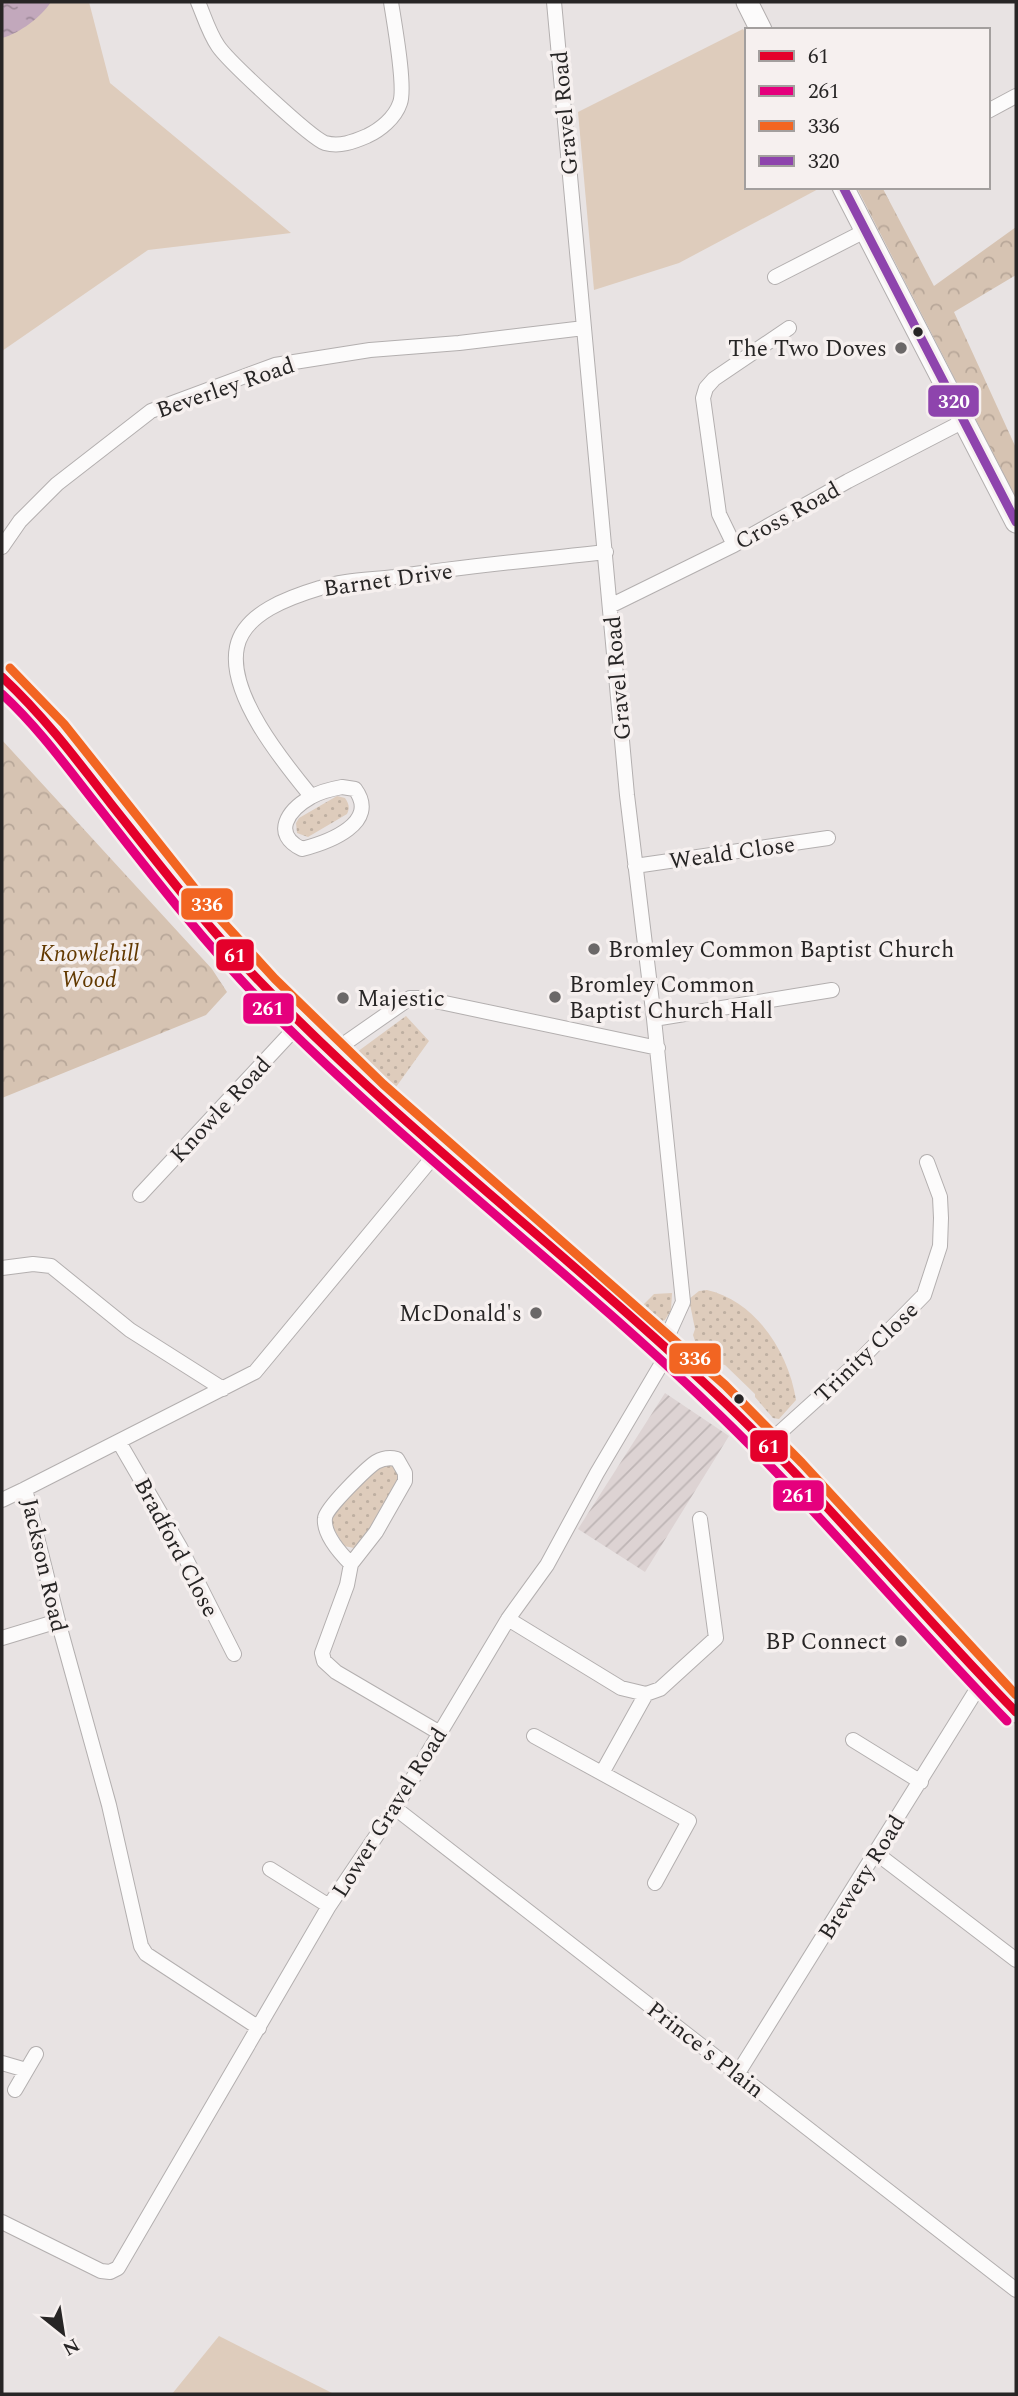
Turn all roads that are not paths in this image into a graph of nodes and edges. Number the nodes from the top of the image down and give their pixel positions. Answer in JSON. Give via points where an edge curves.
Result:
{"nodes":[{"id":1,"x":198,"y":2,"type":"edge"},
{"id":2,"x":391,"y":2,"type":"edge"},
{"id":3,"x":554,"y":2,"type":"edge"},
{"id":4,"x":747,"y":2,"type":"edge"},
{"id":5,"x":760,"y":28,"type":"edge"},
{"id":6,"x":1016,"y":96,"type":"edge"},
{"id":7,"x":990,"y":110,"type":"edge"},
{"id":8,"x":844,"y":189,"type":"edge"},
{"id":9,"x":865,"y":231,"type":"junction"},
{"id":10,"x":775,"y":277,"type":"dead end"},
{"id":11,"x":584,"y":328,"type":"junction"},
{"id":12,"x":789,"y":328,"type":"dead end"},
{"id":13,"x":964,"y":421,"type":"junction"},
{"id":14,"x":1016,"y":522,"type":"edge"},
{"id":15,"x":734,"y":545,"type":"junction"},
{"id":16,"x":2,"y":547,"type":"edge"},
{"id":17,"x":606,"y":552,"type":"junction"},
{"id":18,"x":610,"y":606,"type":"junction"},
{"id":19,"x":2,"y":677,"type":"edge"},
{"id":20,"x":311,"y":796,"type":"junction"},
{"id":21,"x":828,"y":838,"type":"dead end"},
{"id":22,"x":635,"y":866,"type":"junction"},
{"id":23,"x":832,"y":990,"type":"dead end"},
{"id":24,"x":654,"y":1019,"type":"junction"},
{"id":25,"x":300,"y":1022,"type":"junction"},
{"id":26,"x":657,"y":1048,"type":"junction"},
{"id":27,"x":331,"y":1054,"type":"junction"},
{"id":28,"x":438,"y":1152,"type":"junction"},
{"id":29,"x":927,"y":1162,"type":"dead end"},
{"id":30,"x":140,"y":1195,"type":"dead end"},
{"id":31,"x":2,"y":1268,"type":"edge"},
{"id":32,"x":668,"y":1341,"type":"junction"},
{"id":33,"x":223,"y":1389,"type":"junction"},
{"id":34,"x":119,"y":1442,"type":"junction"},
{"id":35,"x":767,"y":1444,"type":"junction"},
{"id":36,"x":25,"y":1489,"type":"junction"},
{"id":37,"x":2,"y":1500,"type":"edge"},
{"id":38,"x":700,"y":1519,"type":"dead end"},
{"id":39,"x":351,"y":1564,"type":"junction"},
{"id":40,"x":508,"y":1619,"type":"junction"},
{"id":41,"x":58,"y":1621,"type":"junction"},
{"id":42,"x":2,"y":1638,"type":"edge"},
{"id":43,"x":234,"y":1654,"type":"dead end"},
{"id":44,"x":986,"y":1681,"type":"junction"},
{"id":45,"x":646,"y":1694,"type":"junction"},
{"id":46,"x":1016,"y":1712,"type":"edge"},
{"id":47,"x":440,"y":1733,"type":"junction"},
{"id":48,"x":534,"y":1736,"type":"dead end"},
{"id":49,"x":853,"y":1740,"type":"dead end"},
{"id":50,"x":603,"y":1773,"type":"junction"},
{"id":51,"x":921,"y":1782,"type":"junction"},
{"id":52,"x":395,"y":1808,"type":"junction"},
{"id":53,"x":876,"y":1853,"type":"junction"},
{"id":54,"x":270,"y":1869,"type":"dead end"},
{"id":55,"x":655,"y":1883,"type":"dead end"},
{"id":56,"x":329,"y":1906,"type":"junction"},
{"id":57,"x":1016,"y":1960,"type":"edge"},
{"id":58,"x":259,"y":2028,"type":"junction"},
{"id":59,"x":36,"y":2054,"type":"dead end"},
{"id":60,"x":2,"y":2063,"type":"edge"},
{"id":61,"x":26,"y":2070,"type":"junction"},
{"id":62,"x":738,"y":2073,"type":"junction"},
{"id":63,"x":15,"y":2090,"type":"dead end"},
{"id":64,"x":2,"y":2222,"type":"edge"},
{"id":65,"x":1016,"y":2290,"type":"edge"}],
"edges":[{"from":1,"to":2,"type":"street","via":[[218,46],[263,91],[316,139],[346,144],[372,134],[394,114],[401,95]]},
{"from":3,"to":11,"type":"street","name":"Gravel Road"},
{"from":4,"to":5,"type":"main road"},
{"from":6,"to":7,"type":"street"},
{"from":8,"to":9,"type":"main road"},
{"from":9,"to":10,"type":"street"},
{"from":9,"to":13,"type":"main road"},
{"from":11,"to":16,"type":"street","name":"Beverley Road","via":[[370,350],[275,365],[150,411],[57,484],[20,521]]},
{"from":11,"to":17,"type":"street","name":"Gravel Road"},
{"from":12,"to":15,"type":"street","via":[[714,379],[703,398],[719,514]]},
{"from":13,"to":14,"type":"main road"},
{"from":13,"to":15,"type":"street","name":"Cross Road"},
{"from":15,"to":18,"type":"street","name":"Cross Road"},
{"from":17,"to":18,"type":"street","name":"Gravel Road"},
{"from":17,"to":20,"type":"street","name":"Barnet Drive","via":[[322,587],[257,616],[237,646],[237,674],[274,751]]},
{"from":18,"to":22,"type":"street","name":"Gravel Road"},
{"from":19,"to":25,"type":"main road","via":[[49,725],[222,941]]},
{"from":20,"to":20,"type":"street","via":[[286,820],[287,838],[302,849],[319,845],[353,825],[364,808],[355,789],[342,787]]},
{"from":21,"to":22,"type":"street","name":"Weald Close"},
{"from":22,"to":24,"type":"street","name":"Gravel Road"},
{"from":23,"to":24,"type":"street"},
{"from":24,"to":26,"type":"street","name":"Gravel Road"},
{"from":25,"to":27,"type":"main road"},
{"from":25,"to":30,"type":"street","name":"Knowle Road"},
{"from":26,"to":27,"type":"street","via":[[410,998]]},
{"from":26,"to":32,"type":"street","name":"Gravel Road","via":[[683,1302]]},
{"from":27,"to":28,"type":"main road"},
{"from":28,"to":32,"type":"main road"},
{"from":28,"to":33,"type":"street","name":"Jackson Road","via":[[254,1372]]},
{"from":29,"to":35,"type":"street","name":"Trinity Close","via":[[940,1197],[941,1218],[940,1246],[924,1295]]},
{"from":31,"to":33,"type":"street","via":[[51,1266],[130,1330]]},
{"from":32,"to":35,"type":"main road"},
{"from":32,"to":40,"type":"street","name":"Lower Gravel Road","via":[[547,1565]]},
{"from":33,"to":34,"type":"street","name":"Jackson Road"},
{"from":34,"to":36,"type":"street","name":"Jackson Road"},
{"from":34,"to":43,"type":"street","name":"Bradford Close","via":[[180,1547]]},
{"from":35,"to":44,"type":"main road"},
{"from":36,"to":37,"type":"street"},
{"from":36,"to":41,"type":"street","name":"Jackson Road"},
{"from":38,"to":45,"type":"street","via":[[716,1638],[660,1689]]},
{"from":39,"to":39,"type":"street","via":[[326,1529],[325,1516],[374,1463],[397,1459],[405,1481],[376,1532]]},
{"from":39,"to":47,"type":"street","via":[[322,1653],[324,1661]]},
{"from":40,"to":45,"type":"street","via":[[621,1688]]},
{"from":40,"to":47,"type":"street","name":"Lower Gravel Road"},
{"from":41,"to":42,"type":"street"},
{"from":41,"to":58,"type":"street","name":"Jackson Road","via":[[109,1805],[141,1946],[146,1954]]},
{"from":44,"to":46,"type":"main road"},
{"from":44,"to":51,"type":"street","name":"Brewery Road"},
{"from":45,"to":50,"type":"street"},
{"from":47,"to":52,"type":"street","name":"Lower Gravel Road"},
{"from":48,"to":50,"type":"street"},
{"from":49,"to":51,"type":"street"},
{"from":50,"to":55,"type":"street","via":[[689,1821]]},
{"from":51,"to":53,"type":"street","name":"Brewery Road"},
{"from":52,"to":56,"type":"street","name":"Lower Gravel Road"},
{"from":52,"to":62,"type":"street","name":"Prince's Plain"},
{"from":53,"to":57,"type":"street"},
{"from":53,"to":62,"type":"street","name":"Brewery Road"},
{"from":54,"to":56,"type":"street"},
{"from":56,"to":58,"type":"street","name":"Lower Gravel Road"},
{"from":58,"to":64,"type":"street","name":"Lower Gravel Road","via":[[118,2268],[110,2273],[100,2271]]},
{"from":59,"to":61,"type":"street"},
{"from":60,"to":61,"type":"street"},
{"from":61,"to":63,"type":"street"},
{"from":62,"to":65,"type":"street","name":"Prince's Plain"}]}
